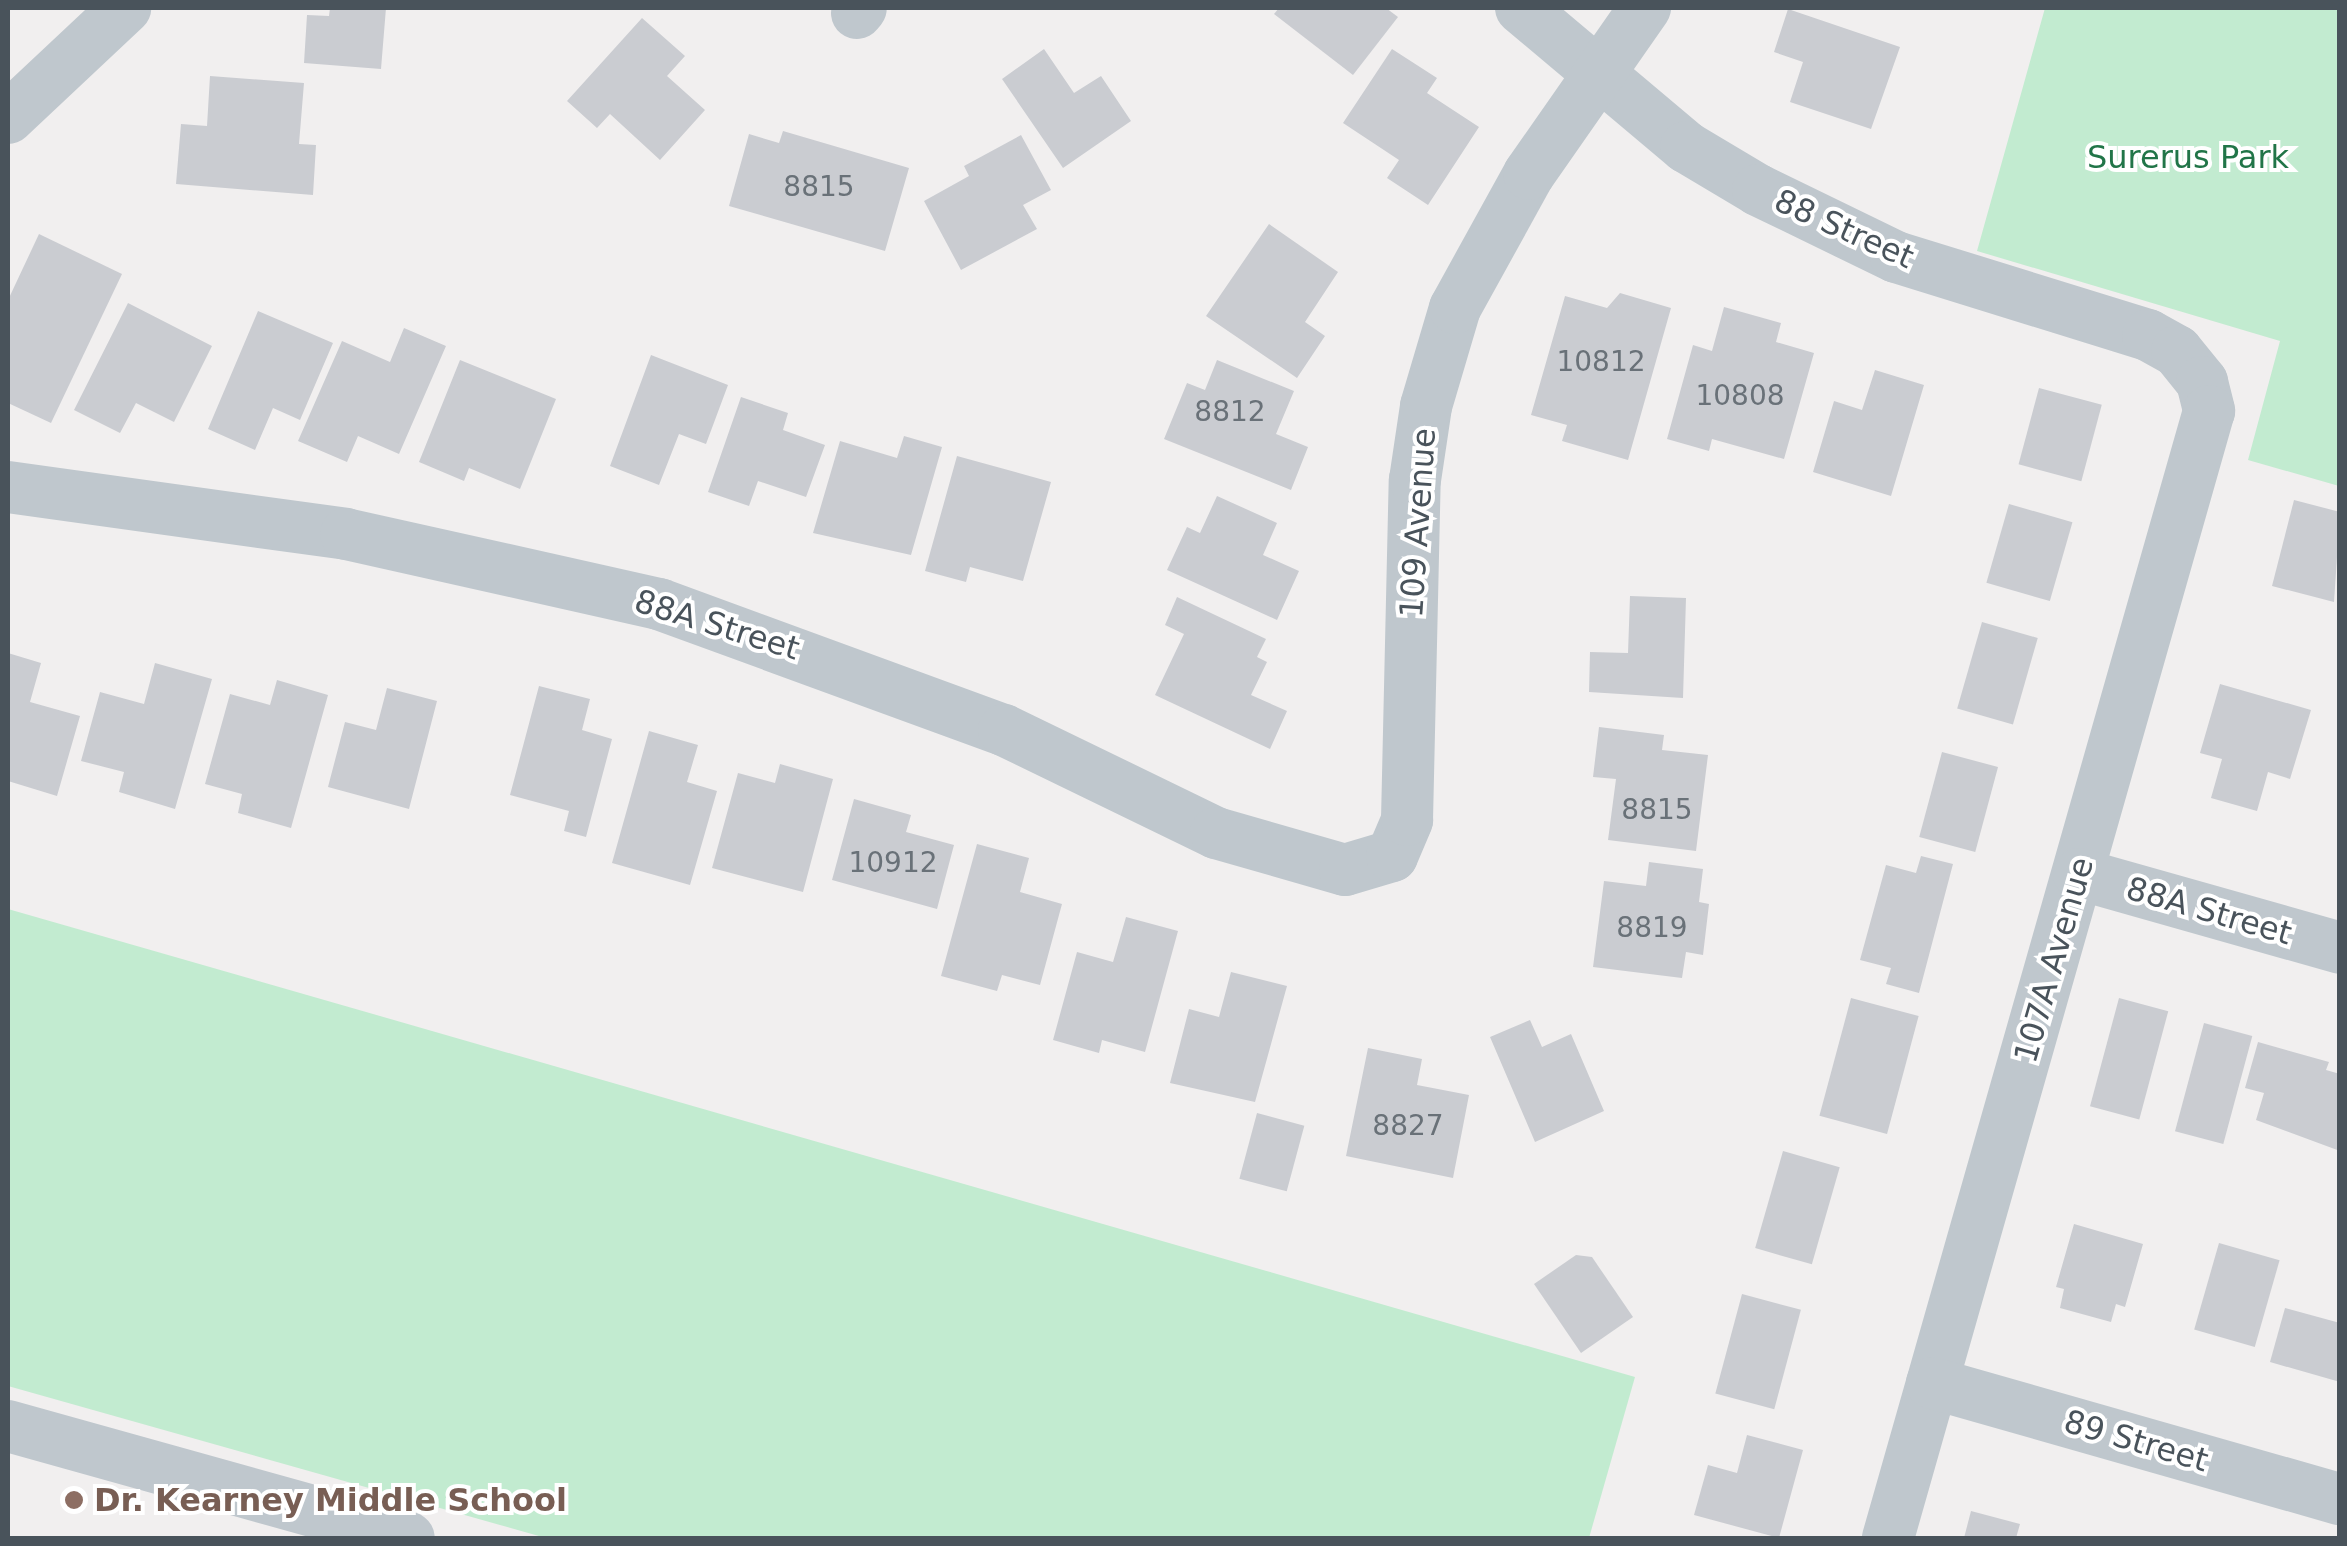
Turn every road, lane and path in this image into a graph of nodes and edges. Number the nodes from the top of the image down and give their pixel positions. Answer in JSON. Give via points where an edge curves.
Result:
{"nodes":[{"id":1,"x":125,"y":8,"type":"edge"},
{"id":2,"x":1520,"y":8,"type":"edge"},
{"id":3,"x":1645,"y":8,"type":"edge"},
{"id":4,"x":1600,"y":79,"type":"junction"},
{"id":5,"x":8,"y":118,"type":"edge"},
{"id":6,"x":2202,"y":382,"type":"joint"},
{"id":7,"x":8,"y":487,"type":"edge"},
{"id":8,"x":1392,"y":856,"type":"joint"},
{"id":9,"x":2079,"y":874,"type":"junction"},
{"id":10,"x":2340,"y":948,"type":"edge"},
{"id":11,"x":1932,"y":1383,"type":"junction"},
{"id":12,"x":8,"y":1426,"type":"edge"},
{"id":13,"x":2340,"y":1499,"type":"edge"},
{"id":14,"x":409,"y":1538,"type":"edge"},
{"id":15,"x":1888,"y":1538,"type":"edge"}],
"edges":[{"from":1,"to":5,"type":"street"},
{"from":2,"to":4,"type":"street","name":"88 Street"},
{"from":3,"to":4,"type":"street","name":"109 Avenue"},
{"from":4,"to":6,"type":"street","name":"88 Street","via":[[1686,147],[1829,228],[1896,257],[2113,319],[2177,351]]},
{"from":4,"to":8,"type":"street","name":"109 Avenue","via":[[1529,174],[1456,308],[1426,406],[1416,480],[1408,820]]},
{"from":6,"to":9,"type":"street","name":"107A Avenue","via":[[2206,439]]},
{"from":7,"to":8,"type":"street","name":"88A Street","via":[[346,534],[659,604],[1004,730],[1216,833],[1302,863],[1345,870]]},
{"from":9,"to":10,"type":"street","name":"88A Street"},
{"from":9,"to":11,"type":"street","name":"107A Avenue"},
{"from":11,"to":13,"type":"street","name":"89 Street"},
{"from":11,"to":15,"type":"street","name":"107A Avenue"},
{"from":12,"to":14,"type":"street"}]}
